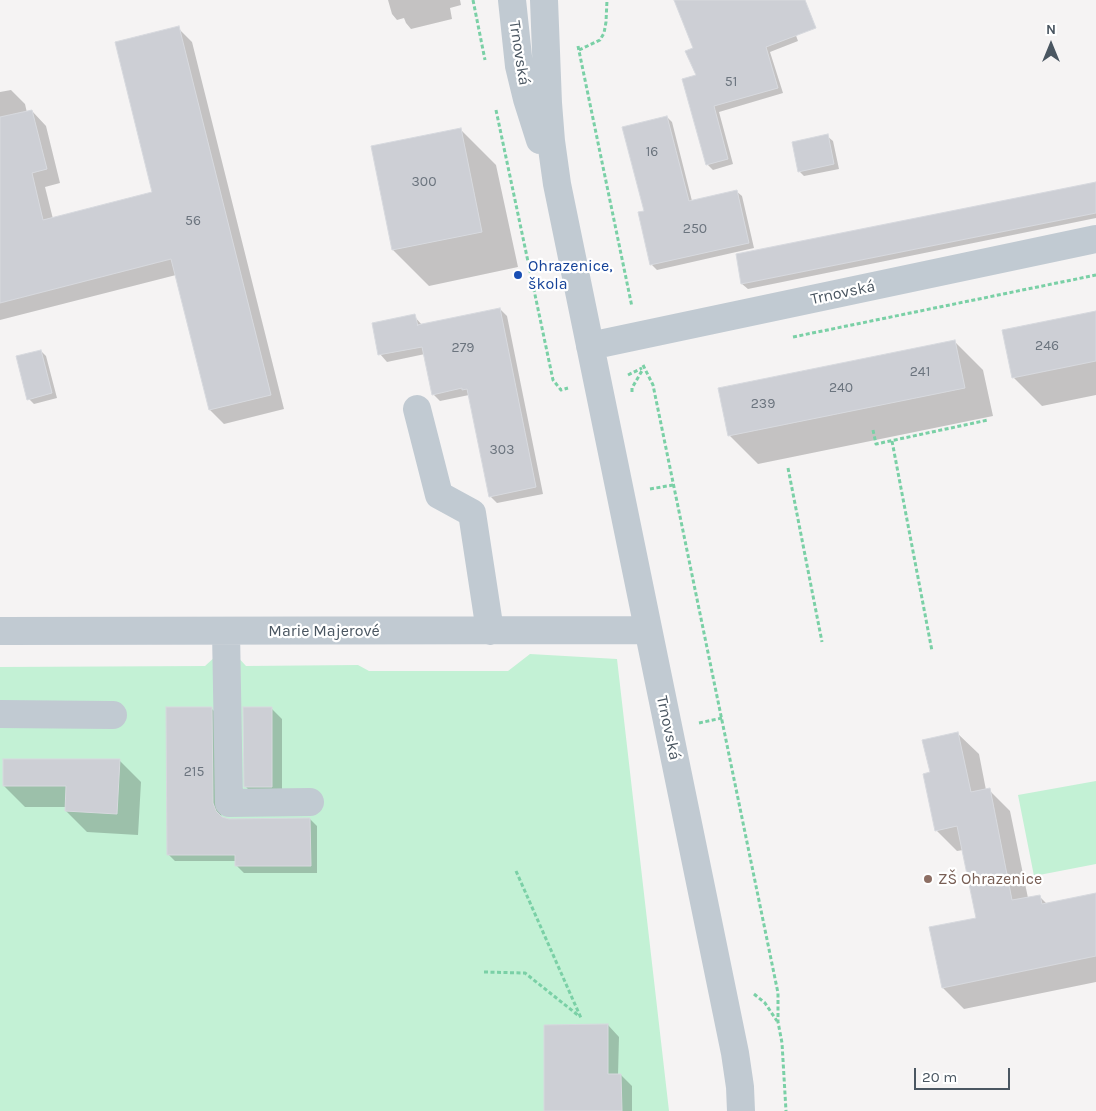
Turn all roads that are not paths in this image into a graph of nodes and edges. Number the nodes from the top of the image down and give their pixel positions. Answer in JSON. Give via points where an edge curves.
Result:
{"nodes":[{"id":1,"x":512,"y":0,"type":"edge"},
{"id":2,"x":544,"y":0,"type":"edge"},
{"id":3,"x":564,"y":221,"type":"junction"},
{"id":4,"x":1096,"y":239,"type":"edge"},
{"id":5,"x":590,"y":346,"type":"junction"},
{"id":6,"x":417,"y":409,"type":"dead end"},
{"id":7,"x":648,"y":630,"type":"junction"},
{"id":8,"x":226,"y":631,"type":"junction"},
{"id":9,"x":490,"y":631,"type":"junction"},
{"id":10,"x":0,"y":632,"type":"edge"},
{"id":11,"x":0,"y":714,"type":"edge"},
{"id":12,"x":113,"y":715,"type":"dead end"},
{"id":13,"x":310,"y":802,"type":"dead end"},
{"id":14,"x":741,"y":1111,"type":"edge"}],
"edges":[{"from":1,"to":3,"type":"street","name":"Trnovská","via":[[519,66]]},
{"from":2,"to":3,"type":"street","name":"Trnovská","via":[[551,141]]},
{"from":3,"to":5,"type":"street","name":"Trnovská"},
{"from":4,"to":5,"type":"street","name":"Trnovská"},
{"from":5,"to":7,"type":"street","name":"Trnovská"},
{"from":6,"to":9,"type":"street","via":[[439,495],[472,513]]},
{"from":7,"to":9,"type":"street","name":"Marie Majerové"},
{"from":7,"to":14,"type":"street","name":"Trnovská","via":[[735,1053]]},
{"from":8,"to":9,"type":"street","name":"Marie Majerové"},
{"from":8,"to":10,"type":"street","name":"Marie Majerové"},
{"from":8,"to":13,"type":"street","via":[[229,803]]},
{"from":11,"to":12,"type":"street"}]}
